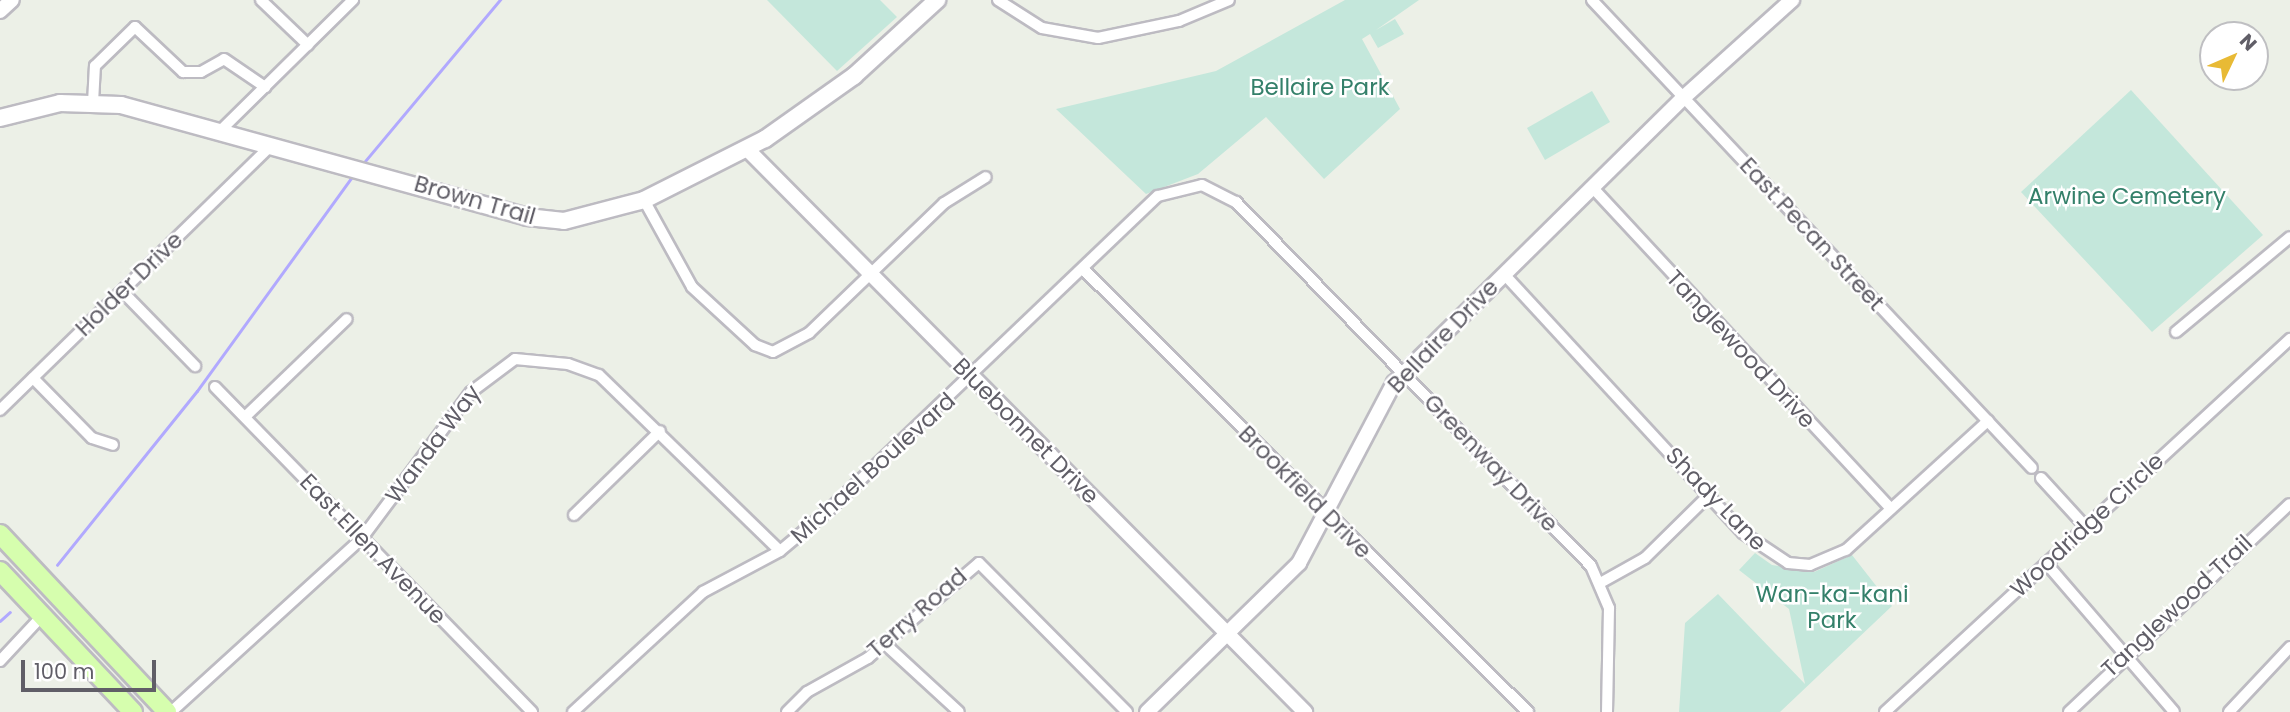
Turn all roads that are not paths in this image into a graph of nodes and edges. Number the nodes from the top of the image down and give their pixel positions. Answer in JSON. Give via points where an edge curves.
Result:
{"nodes":[{"id":1,"x":12,"y":0,"type":"edge"},
{"id":2,"x":261,"y":0,"type":"edge"},
{"id":3,"x":353,"y":0,"type":"edge"},
{"id":4,"x":937,"y":0,"type":"edge"},
{"id":5,"x":998,"y":0,"type":"edge"},
{"id":6,"x":1229,"y":0,"type":"edge"},
{"id":7,"x":1592,"y":0,"type":"edge"},
{"id":8,"x":1792,"y":0,"type":"edge"},
{"id":9,"x":0,"y":12,"type":"edge"},
{"id":10,"x":308,"y":45,"type":"junction"},
{"id":11,"x":265,"y":87,"type":"junction"},
{"id":12,"x":1683,"y":98,"type":"junction"},
{"id":13,"x":93,"y":103,"type":"junction"},
{"id":14,"x":0,"y":118,"type":"edge"},
{"id":15,"x":220,"y":131,"type":"junction"},
{"id":16,"x":263,"y":148,"type":"junction"},
{"id":17,"x":747,"y":149,"type":"junction"},
{"id":18,"x":986,"y":177,"type":"dead end"},
{"id":19,"x":1192,"y":185,"type":"joint"},
{"id":20,"x":1592,"y":187,"type":"junction"},
{"id":21,"x":644,"y":200,"type":"junction"},
{"id":22,"x":2290,"y":237,"type":"edge"},
{"id":23,"x":1083,"y":269,"type":"junction"},
{"id":24,"x":870,"y":273,"type":"junction"},
{"id":25,"x":1504,"y":274,"type":"junction"},
{"id":26,"x":122,"y":291,"type":"junction"},
{"id":27,"x":347,"y":320,"type":"dead end"},
{"id":28,"x":2176,"y":332,"type":"dead end"},
{"id":29,"x":2290,"y":339,"type":"edge"},
{"id":30,"x":195,"y":366,"type":"dead end"},
{"id":31,"x":1404,"y":373,"type":"junction"},
{"id":32,"x":33,"y":377,"type":"junction"},
{"id":33,"x":974,"y":377,"type":"junction"},
{"id":34,"x":215,"y":387,"type":"dead end"},
{"id":35,"x":0,"y":410,"type":"edge"},
{"id":36,"x":245,"y":417,"type":"junction"},
{"id":37,"x":1988,"y":421,"type":"junction"},
{"id":38,"x":660,"y":431,"type":"junction"},
{"id":39,"x":113,"y":445,"type":"dead end"},
{"id":40,"x":2032,"y":468,"type":"dead end"},
{"id":41,"x":2041,"y":478,"type":"dead end"},
{"id":42,"x":1709,"y":495,"type":"junction"},
{"id":43,"x":2290,"y":504,"type":"edge"},
{"id":44,"x":1891,"y":509,"type":"junction"},
{"id":45,"x":1326,"y":514,"type":"junction"},
{"id":46,"x":574,"y":515,"type":"dead end"},
{"id":47,"x":2085,"y":526,"type":"junction"},
{"id":48,"x":0,"y":534,"type":"edge"},
{"id":49,"x":362,"y":538,"type":"junction"},
{"id":50,"x":780,"y":551,"type":"junction"},
{"id":51,"x":2046,"y":563,"type":"junction"},
{"id":52,"x":0,"y":571,"type":"edge"},
{"id":53,"x":1602,"y":582,"type":"junction"},
{"id":54,"x":42,"y":616,"type":"junction"},
{"id":55,"x":1228,"y":634,"type":"junction"},
{"id":56,"x":885,"y":644,"type":"junction"},
{"id":57,"x":2290,"y":647,"type":"edge"},
{"id":58,"x":2124,"y":654,"type":"junction"},
{"id":59,"x":0,"y":661,"type":"edge"},
{"id":60,"x":132,"y":712,"type":"edge"},
{"id":61,"x":169,"y":712,"type":"edge"},
{"id":62,"x":532,"y":712,"type":"edge"},
{"id":63,"x":573,"y":712,"type":"edge"},
{"id":64,"x":787,"y":712,"type":"edge"},
{"id":65,"x":959,"y":712,"type":"edge"},
{"id":66,"x":1127,"y":712,"type":"edge"},
{"id":67,"x":1147,"y":712,"type":"edge"},
{"id":68,"x":1305,"y":712,"type":"edge"},
{"id":69,"x":1528,"y":712,"type":"edge"},
{"id":70,"x":1607,"y":712,"type":"edge"},
{"id":71,"x":1885,"y":712,"type":"edge"},
{"id":72,"x":2069,"y":712,"type":"edge"},
{"id":73,"x":2174,"y":712,"type":"edge"},
{"id":74,"x":2229,"y":712,"type":"edge"}],
"edges":[{"from":1,"to":9,"type":"street"},
{"from":2,"to":10,"type":"street"},
{"from":3,"to":10,"type":"street"},
{"from":4,"to":17,"type":"main road","name":"Brown Trail","via":[[831,94]]},
{"from":5,"to":6,"type":"street","via":[[1041,28],[1098,38],[1179,21]]},
{"from":7,"to":12,"type":"street","name":"East Pecan Street"},
{"from":8,"to":12,"type":"street","name":"Bellaire Drive"},
{"from":10,"to":11,"type":"street"},
{"from":11,"to":13,"type":"street","via":[[224,59],[201,72],[183,72],[135,27],[94,66]]},
{"from":11,"to":15,"type":"street"},
{"from":12,"to":20,"type":"street","name":"Bellaire Drive"},
{"from":12,"to":37,"type":"street","name":"East Pecan Street"},
{"from":13,"to":14,"type":"main road","name":"Brown Trail","via":[[60,103]]},
{"from":13,"to":15,"type":"main road","name":"Brown Trail"},
{"from":15,"to":16,"type":"main road","name":"Brown Trail"},
{"from":16,"to":21,"type":"main road","name":"Brown Trail","via":[[361,168],[550,221],[608,215]]},
{"from":16,"to":26,"type":"street","name":"Holder Drive"},
{"from":17,"to":21,"type":"main road","name":"Brown Trail"},
{"from":17,"to":24,"type":"street","name":"Bluebonnet Drive"},
{"from":18,"to":24,"type":"street","via":[[944,203]]},
{"from":19,"to":23,"type":"street","name":"Michael Boulevard","via":[[1158,196]]},
{"from":19,"to":31,"type":"street","name":"Greenway Drive","via":[[1213,187],[1236,202]]},
{"from":20,"to":25,"type":"street","name":"Bellaire Drive"},
{"from":20,"to":44,"type":"street","name":"Tanglewood Drive"},
{"from":21,"to":24,"type":"street","via":[[692,287],[769,351],[797,343]]},
{"from":22,"to":28,"type":"street"},
{"from":23,"to":33,"type":"street","name":"Michael Boulevard"},
{"from":23,"to":45,"type":"street","name":"Brookfield Drive"},
{"from":24,"to":33,"type":"street","name":"Bluebonnet Drive"},
{"from":25,"to":31,"type":"street","name":"Bellaire Drive"},
{"from":25,"to":42,"type":"street","name":"Shady Lane"},
{"from":26,"to":30,"type":"street"},
{"from":26,"to":32,"type":"street","name":"Holder Drive"},
{"from":27,"to":36,"type":"street"},
{"from":29,"to":47,"type":"street","name":"Woodridge Circle"},
{"from":31,"to":45,"type":"street","name":"Bellaire Drive","via":[[1375,412]]},
{"from":31,"to":53,"type":"street","name":"Greenway Drive"},
{"from":32,"to":35,"type":"street","name":"Holder Drive"},
{"from":32,"to":39,"type":"street","via":[[92,438]]},
{"from":33,"to":50,"type":"street","name":"Michael Boulevard"},
{"from":33,"to":55,"type":"street","name":"Bluebonnet Drive"},
{"from":34,"to":36,"type":"street","name":"East Ellen Avenue"},
{"from":36,"to":49,"type":"street","name":"East Ellen Avenue"},
{"from":37,"to":40,"type":"street","name":"East Pecan Street"},
{"from":37,"to":44,"type":"street","name":"Shady Lane"},
{"from":38,"to":46,"type":"street"},
{"from":38,"to":49,"type":"street","name":"Wanda Way","via":[[599,375],[531,357],[507,361],[471,393]]},
{"from":38,"to":50,"type":"street","name":"Wanda Way"},
{"from":41,"to":47,"type":"street"},
{"from":42,"to":44,"type":"street","name":"Shady Lane","via":[[1761,549],[1801,565],[1831,560]]},
{"from":42,"to":53,"type":"street","via":[[1645,558]]},
{"from":43,"to":58,"type":"street","name":"Tanglewood Trail"},
{"from":45,"to":55,"type":"street","name":"Bellaire Drive","via":[[1299,563]]},
{"from":45,"to":69,"type":"street","name":"Brookfield Drive"},
{"from":47,"to":51,"type":"street","name":"Woodridge Circle"},
{"from":48,"to":61,"type":"main road"},
{"from":49,"to":61,"type":"street","name":"Wanda Way"},
{"from":49,"to":62,"type":"street","name":"East Ellen Avenue"},
{"from":50,"to":63,"type":"street","name":"Michael Boulevard","via":[[703,592]]},
{"from":51,"to":58,"type":"street"},
{"from":51,"to":71,"type":"street","name":"Woodridge Circle"},
{"from":52,"to":54,"type":"main road"},
{"from":53,"to":70,"type":"street","via":[[1612,648]]},
{"from":54,"to":59,"type":"street"},
{"from":54,"to":60,"type":"main road"},
{"from":55,"to":67,"type":"street","name":"Bellaire Drive"},
{"from":55,"to":68,"type":"street","name":"Bluebonnet Drive"},
{"from":56,"to":64,"type":"street","name":"Terry Road"},
{"from":56,"to":65,"type":"street"},
{"from":56,"to":66,"type":"street","name":"Terry Road","via":[[960,575],[982,564]]},
{"from":57,"to":74,"type":"street"},
{"from":58,"to":72,"type":"street","name":"Tanglewood Trail"},
{"from":58,"to":73,"type":"street"}]}
